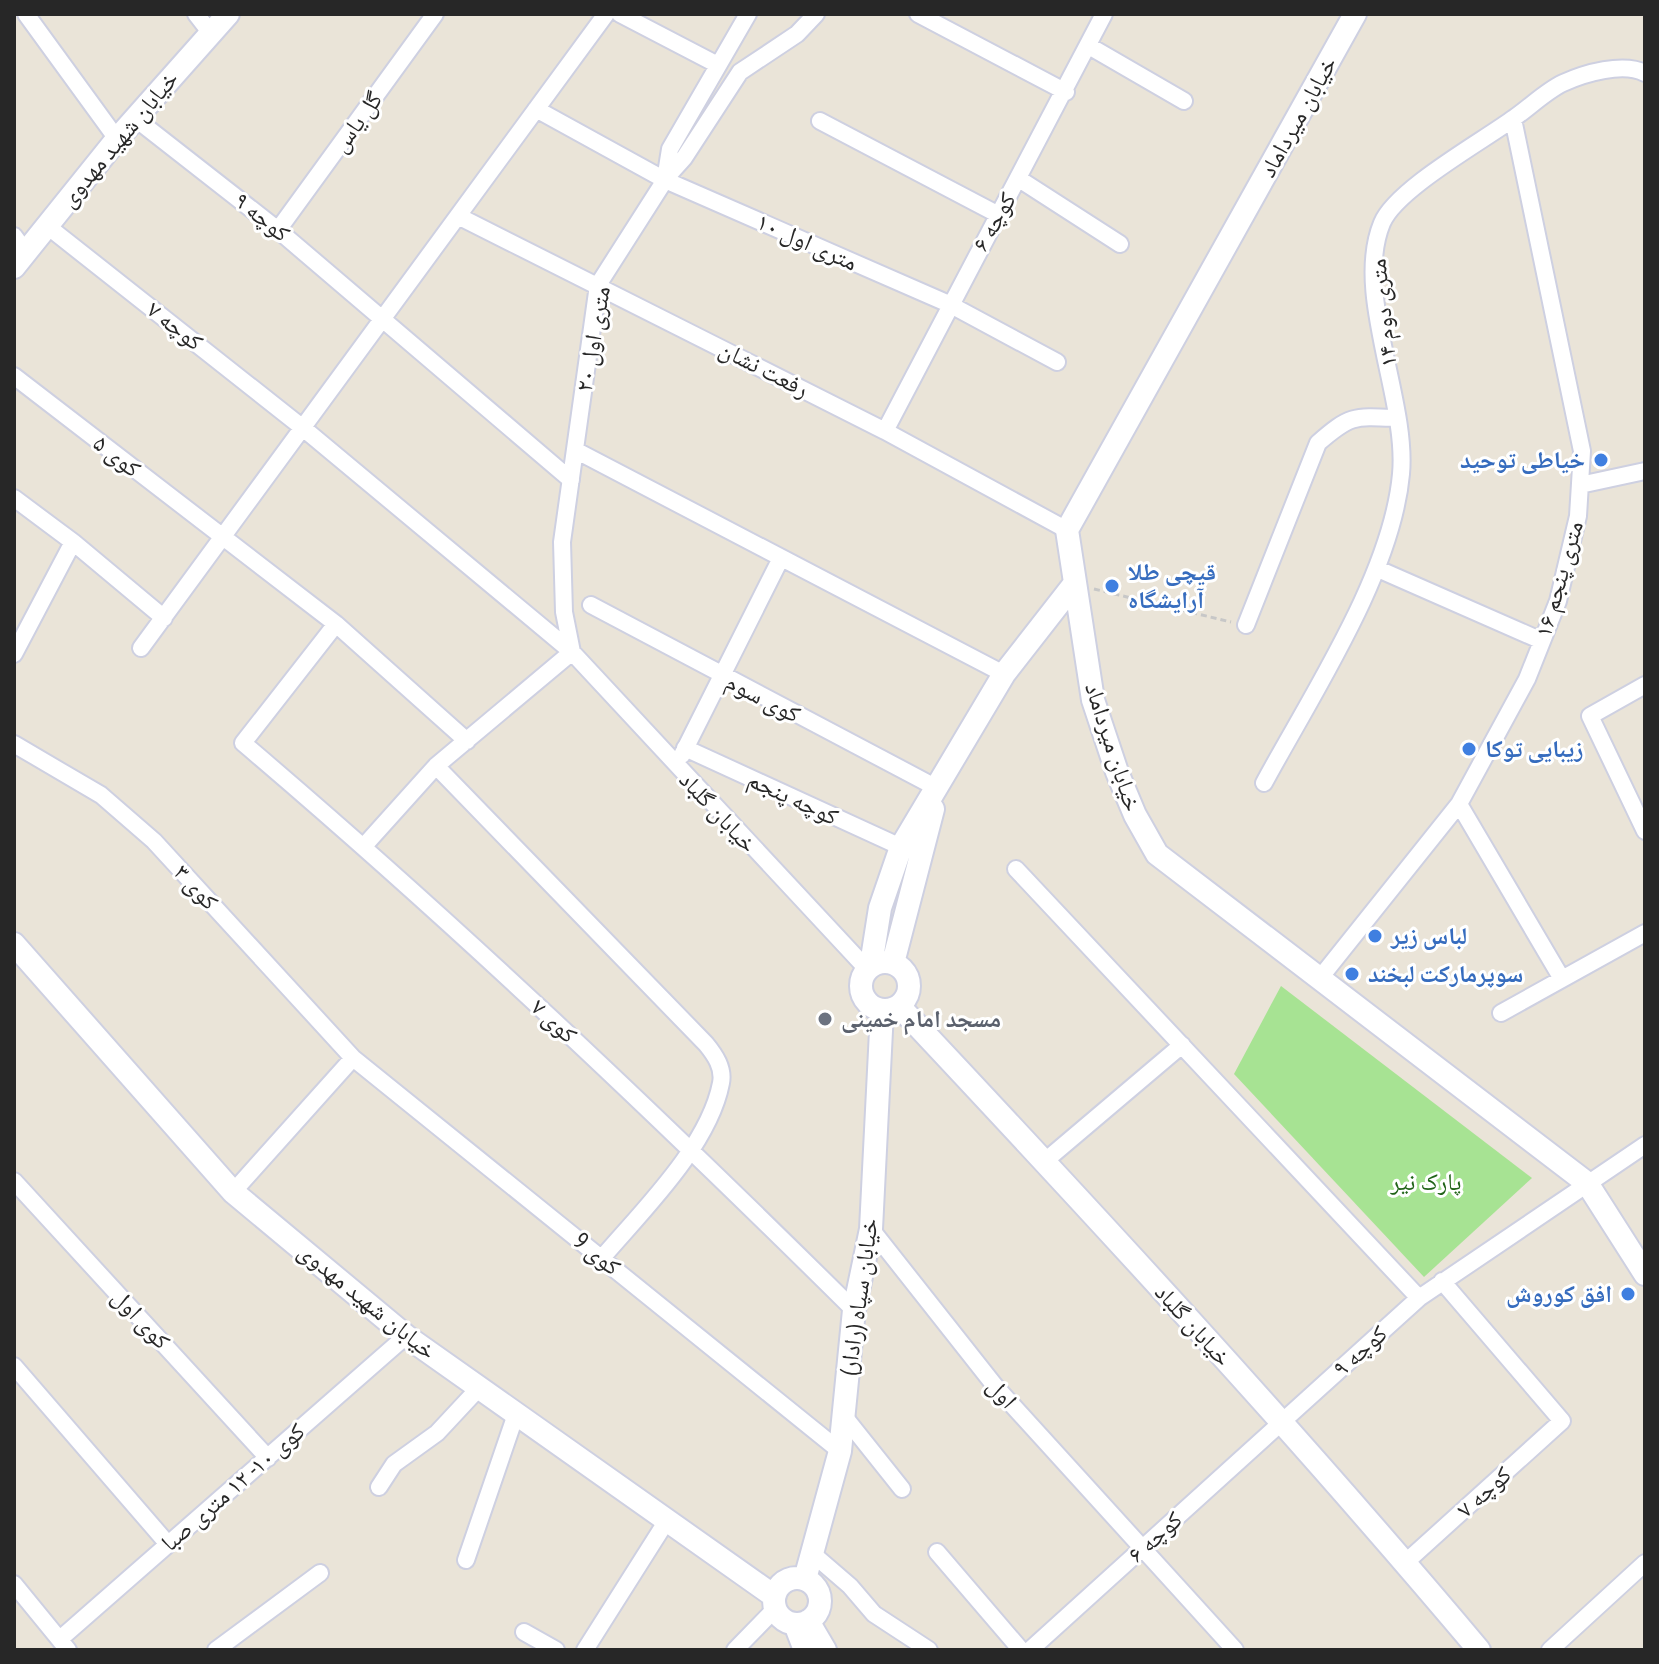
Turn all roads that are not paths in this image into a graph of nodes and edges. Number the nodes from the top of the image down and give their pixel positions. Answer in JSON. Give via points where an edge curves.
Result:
{"nodes":[{"id":1,"x":26,"y":14,"type":"edge"},
{"id":2,"x":228,"y":14,"type":"edge"},
{"id":3,"x":435,"y":14,"type":"edge"},
{"id":4,"x":606,"y":14,"type":"edge"},
{"id":5,"x":620,"y":14,"type":"edge"},
{"id":6,"x":748,"y":14,"type":"edge"},
{"id":7,"x":816,"y":14,"type":"edge"},
{"id":8,"x":918,"y":14,"type":"edge"},
{"id":9,"x":1104,"y":14,"type":"edge"},
{"id":10,"x":1355,"y":14,"type":"edge"},
{"id":11,"x":203,"y":23,"type":"edge"},
{"id":12,"x":1089,"y":46,"type":"junction"},
{"id":13,"x":716,"y":64,"type":"junction"},
{"id":14,"x":1645,"y":73,"type":"edge"},
{"id":15,"x":1066,"y":92,"type":"junction"},
{"id":16,"x":1184,"y":101,"type":"dead end"},
{"id":17,"x":536,"y":109,"type":"junction"},
{"id":18,"x":136,"y":119,"type":"junction"},
{"id":19,"x":1513,"y":119,"type":"junction"},
{"id":20,"x":820,"y":121,"type":"dead end"},
{"id":21,"x":117,"y":139,"type":"junction"},
{"id":22,"x":1019,"y":179,"type":"junction"},
{"id":23,"x":665,"y":180,"type":"junction"},
{"id":24,"x":997,"y":214,"type":"junction"},
{"id":25,"x":458,"y":216,"type":"junction"},
{"id":26,"x":46,"y":225,"type":"junction"},
{"id":27,"x":278,"y":230,"type":"junction"},
{"id":28,"x":1120,"y":244,"type":"dead end"},
{"id":29,"x":18,"y":252,"type":"edge"},
{"id":30,"x":598,"y":285,"type":"junction"},
{"id":31,"x":949,"y":304,"type":"junction"},
{"id":32,"x":384,"y":321,"type":"junction"},
{"id":33,"x":1057,"y":362,"type":"dead end"},
{"id":34,"x":14,"y":376,"type":"edge"},
{"id":35,"x":1396,"y":418,"type":"junction"},
{"id":36,"x":303,"y":428,"type":"junction"},
{"id":37,"x":885,"y":431,"type":"junction"},
{"id":38,"x":575,"y":450,"type":"junction"},
{"id":39,"x":1645,"y":471,"type":"edge"},
{"id":40,"x":571,"y":480,"type":"junction"},
{"id":41,"x":1580,"y":485,"type":"junction"},
{"id":42,"x":14,"y":498,"type":"edge"},
{"id":43,"x":1067,"y":530,"type":"junction"},
{"id":44,"x":220,"y":537,"type":"junction"},
{"id":45,"x":73,"y":542,"type":"junction"},
{"id":46,"x":781,"y":558,"type":"junction"},
{"id":47,"x":1378,"y":569,"type":"junction"},
{"id":48,"x":1075,"y":583,"type":"junction"},
{"id":49,"x":591,"y":605,"type":"dead end"},
{"id":50,"x":164,"y":618,"type":"junction"},
{"id":51,"x":336,"y":624,"type":"junction"},
{"id":52,"x":1246,"y":625,"type":"road end"},
{"id":53,"x":1542,"y":641,"type":"junction"},
{"id":54,"x":141,"y":648,"type":"dead end"},
{"id":55,"x":572,"y":652,"type":"junction"},
{"id":56,"x":14,"y":654,"type":"edge"},
{"id":57,"x":1004,"y":674,"type":"junction"},
{"id":58,"x":721,"y":676,"type":"junction"},
{"id":59,"x":1645,"y":685,"type":"edge"},
{"id":60,"x":467,"y":741,"type":"junction"},
{"id":61,"x":14,"y":744,"type":"edge"},
{"id":62,"x":685,"y":748,"type":"junction"},
{"id":63,"x":436,"y":766,"type":"junction"},
{"id":64,"x":677,"y":768,"type":"junction"},
{"id":65,"x":1264,"y":783,"type":"dead end"},
{"id":66,"x":937,"y":788,"type":"junction"},
{"id":67,"x":1459,"y":804,"type":"junction"},
{"id":68,"x":1645,"y":831,"type":"edge"},
{"id":69,"x":364,"y":846,"type":"junction"},
{"id":70,"x":901,"y":847,"type":"junction"},
{"id":71,"x":1016,"y":869,"type":"dead end"},
{"id":72,"x":1645,"y":933,"type":"edge"},
{"id":73,"x":14,"y":944,"type":"edge"},
{"id":74,"x":877,"y":966,"type":"junction"},
{"id":75,"x":1320,"y":978,"type":"junction"},
{"id":76,"x":1562,"y":979,"type":"junction"},
{"id":77,"x":891,"y":1008,"type":"junction"},
{"id":78,"x":1501,"y":1013,"type":"dead end"},
{"id":79,"x":1182,"y":1045,"type":"junction"},
{"id":80,"x":353,"y":1058,"type":"junction"},
{"id":81,"x":1645,"y":1145,"type":"edge"},
{"id":82,"x":693,"y":1151,"type":"junction"},
{"id":83,"x":1045,"y":1161,"type":"junction"},
{"id":84,"x":14,"y":1181,"type":"edge"},
{"id":85,"x":1587,"y":1183,"type":"junction"},
{"id":86,"x":233,"y":1192,"type":"junction"},
{"id":87,"x":871,"y":1229,"type":"junction"},
{"id":88,"x":602,"y":1258,"type":"junction"},
{"id":89,"x":1645,"y":1274,"type":"edge"},
{"id":90,"x":1442,"y":1281,"type":"junction"},
{"id":91,"x":1419,"y":1298,"type":"junction"},
{"id":92,"x":854,"y":1310,"type":"junction"},
{"id":93,"x":406,"y":1336,"type":"junction"},
{"id":94,"x":14,"y":1366,"type":"edge"},
{"id":95,"x":478,"y":1389,"type":"junction"},
{"id":96,"x":516,"y":1414,"type":"junction"},
{"id":97,"x":843,"y":1415,"type":"junction"},
{"id":98,"x":1281,"y":1423,"type":"junction"},
{"id":99,"x":840,"y":1451,"type":"junction"},
{"id":100,"x":268,"y":1458,"type":"junction"},
{"id":101,"x":379,"y":1487,"type":"dead end"},
{"id":102,"x":902,"y":1489,"type":"dead end"},
{"id":103,"x":666,"y":1522,"type":"junction"},
{"id":104,"x":167,"y":1543,"type":"junction"},
{"id":105,"x":1142,"y":1549,"type":"junction"},
{"id":106,"x":937,"y":1552,"type":"dead end"},
{"id":107,"x":814,"y":1555,"type":"junction"},
{"id":108,"x":466,"y":1560,"type":"dead end"},
{"id":109,"x":1406,"y":1562,"type":"junction"},
{"id":110,"x":1645,"y":1563,"type":"edge"},
{"id":111,"x":320,"y":1573,"type":"dead end"},
{"id":112,"x":805,"y":1579,"type":"junction"},
{"id":113,"x":14,"y":1584,"type":"edge"},
{"id":114,"x":775,"y":1602,"type":"junction"},
{"id":115,"x":802,"y":1623,"type":"junction"},
{"id":116,"x":524,"y":1632,"type":"dead end"},
{"id":117,"x":64,"y":1645,"type":"edge"},
{"id":118,"x":1473,"y":1648,"type":"edge"},
{"id":119,"x":216,"y":1650,"type":"edge"},
{"id":120,"x":556,"y":1650,"type":"edge"},
{"id":121,"x":585,"y":1650,"type":"edge"},
{"id":122,"x":735,"y":1650,"type":"edge"},
{"id":123,"x":805,"y":1650,"type":"edge"},
{"id":124,"x":825,"y":1650,"type":"edge"},
{"id":125,"x":929,"y":1650,"type":"edge"},
{"id":126,"x":1021,"y":1650,"type":"edge"},
{"id":127,"x":1030,"y":1650,"type":"edge"},
{"id":128,"x":1235,"y":1650,"type":"edge"},
{"id":129,"x":1550,"y":1650,"type":"edge"}],
"edges":[{"from":1,"to":21,"type":"street"},
{"from":2,"to":11,"type":"street","name":"خیابان شهید مهدوی"},
{"from":3,"to":27,"type":"street","name":"گل یاس"},
{"from":4,"to":17,"type":"street"},
{"from":5,"to":13,"type":"street"},
{"from":6,"to":13,"type":"street","name":"۲۰ متری اول"},
{"from":7,"to":23,"type":"street","via":[[797,34],[740,72]]},
{"from":8,"to":15,"type":"street"},
{"from":9,"to":12,"type":"street","name":"کوچه ۶"},
{"from":10,"to":43,"type":"street","name":"خیابان میرداماد"},
{"from":11,"to":18,"type":"street","name":"خیابان شهید مهدوی"},
{"from":12,"to":15,"type":"street","name":"کوچه ۶"},
{"from":12,"to":16,"type":"street"},
{"from":13,"to":23,"type":"street","name":"۲۰ متری اول","via":[[670,149]]},
{"from":14,"to":19,"type":"street","name":"۱۴ متری دوم","via":[[1593,72],[1561,83]]},
{"from":15,"to":22,"type":"street","name":"کوچه ۶"},
{"from":17,"to":23,"type":"street","name":"۱۰ متری اول"},
{"from":17,"to":25,"type":"street"},
{"from":18,"to":21,"type":"street","name":"خیابان شهید مهدوی"},
{"from":18,"to":27,"type":"street","name":"کوچه ۹"},
{"from":19,"to":35,"type":"street","name":"۱۴ متری دوم","via":[[1412,189],[1382,221],[1374,259]]},
{"from":19,"to":41,"type":"street","name":"۱۶ متری پنجم","via":[[1582,451]]},
{"from":20,"to":24,"type":"street"},
{"from":21,"to":26,"type":"street","name":"خیابان شهید مهدوی"},
{"from":22,"to":24,"type":"street","name":"کوچه ۶"},
{"from":22,"to":28,"type":"street"},
{"from":23,"to":30,"type":"street","name":"۲۰ متری اول"},
{"from":23,"to":31,"type":"street","name":"۱۰ متری اول"},
{"from":24,"to":31,"type":"street","name":"کوچه ۶"},
{"from":25,"to":30,"type":"street","name":"رفعت نشان"},
{"from":25,"to":32,"type":"street"},
{"from":26,"to":29,"type":"street","name":"خیابان شهید مهدوی"},
{"from":26,"to":36,"type":"street","name":"کوچه ۷"},
{"from":27,"to":32,"type":"street","name":"کوچه ۹"},
{"from":30,"to":37,"type":"street","name":"رفعت نشان"},
{"from":30,"to":38,"type":"street","name":"۲۰ متری اول"},
{"from":31,"to":33,"type":"street","name":"۱۰ متری اول"},
{"from":31,"to":37,"type":"street","name":"کوچه ۶"},
{"from":32,"to":36,"type":"street"},
{"from":32,"to":40,"type":"street","name":"کوچه ۹"},
{"from":34,"to":44,"type":"street","name":"کوی ۵"},
{"from":35,"to":47,"type":"street","name":"۱۴ متری دوم","via":[[1403,446],[1401,477]]},
{"from":35,"to":52,"type":"street","via":[[1357,416],[1318,443]]},
{"from":36,"to":44,"type":"street"},
{"from":36,"to":55,"type":"street","name":"کوچه ۷"},
{"from":37,"to":43,"type":"street","name":"رفعت نشان"},
{"from":38,"to":40,"type":"street","name":"۲۰ متری اول"},
{"from":38,"to":46,"type":"street"},
{"from":39,"to":41,"type":"street"},
{"from":40,"to":55,"type":"street","name":"۲۰ متری اول","via":[[562,542],[564,612]]},
{"from":41,"to":53,"type":"street","name":"۱۶ متری پنجم","via":[[1558,601]]},
{"from":42,"to":45,"type":"street"},
{"from":43,"to":48,"type":"street","name":"خیابان میرداماد"},
{"from":44,"to":50,"type":"street"},
{"from":44,"to":51,"type":"street","name":"کوی ۵"},
{"from":45,"to":50,"type":"street"},
{"from":45,"to":56,"type":"street"},
{"from":46,"to":57,"type":"street"},
{"from":46,"to":58,"type":"street"},
{"from":47,"to":53,"type":"street"},
{"from":47,"to":65,"type":"street","name":"۱۴ متری دوم"},
{"from":48,"to":57,"type":"street"},
{"from":48,"to":75,"type":"street","name":"خیابان میرداماد","via":[[1093,700],[1117,772],[1157,854]]},
{"from":49,"to":58,"type":"street","name":"کوی سوم"},
{"from":50,"to":54,"type":"street"},
{"from":51,"to":60,"type":"street","name":"کوی ۵"},
{"from":51,"to":69,"type":"street","name":"کوی ۷","via":[[243,743]]},
{"from":53,"to":67,"type":"street","name":"۱۶ متری پنجم"},
{"from":55,"to":60,"type":"street"},
{"from":55,"to":64,"type":"street","name":"خیابان گلباد"},
{"from":57,"to":66,"type":"street"},
{"from":58,"to":62,"type":"street"},
{"from":58,"to":66,"type":"street","name":"کوی سوم"},
{"from":59,"to":68,"type":"street","via":[[1590,716]]},
{"from":60,"to":63,"type":"street"},
{"from":61,"to":80,"type":"street","name":"کوی ۳","via":[[101,795],[154,841]]},
{"from":62,"to":64,"type":"street"},
{"from":62,"to":70,"type":"street","name":"کوچه پنجم"},
{"from":63,"to":69,"type":"street"},
{"from":63,"to":82,"type":"street","via":[[719,1061],[722,1082]]},
{"from":64,"to":74,"type":"street","name":"خیابان گلباد"},
{"from":66,"to":70,"type":"street"},
{"from":66,"to":74,"type":"street"},
{"from":67,"to":75,"type":"street","name":"۱۶ متری پنجم"},
{"from":67,"to":76,"type":"street"},
{"from":69,"to":82,"type":"street","name":"کوی ۷"},
{"from":70,"to":74,"type":"street","via":[[880,908]]},
{"from":71,"to":79,"type":"street"},
{"from":72,"to":76,"type":"street"},
{"from":73,"to":86,"type":"street","name":"خیابان شهید مهدوی"},
{"from":74,"to":77,"type":"street","via":[[861,979],[864,1000]]},
{"from":74,"to":77,"type":"street","via":[[902,969],[909,988]]},
{"from":75,"to":85,"type":"street","name":"خیابان میرداماد"},
{"from":76,"to":78,"type":"street"},
{"from":77,"to":83,"type":"street","name":"خیابان گلباد"},
{"from":77,"to":87,"type":"street","name":"خیابان سپاه (رادار)"},
{"from":79,"to":83,"type":"street"},
{"from":79,"to":91,"type":"street"},
{"from":80,"to":86,"type":"street"},
{"from":80,"to":88,"type":"street","name":"کوی 9"},
{"from":81,"to":85,"type":"street","name":"کوچه ۹"},
{"from":82,"to":88,"type":"street"},
{"from":82,"to":92,"type":"street","name":"کوی ۷"},
{"from":83,"to":98,"type":"street","name":"خیابان گلباد"},
{"from":84,"to":100,"type":"street","name":"کوی اول"},
{"from":85,"to":89,"type":"street","name":"خیابان میرداماد"},
{"from":85,"to":90,"type":"street","name":"کوچه ۹"},
{"from":86,"to":93,"type":"street","name":"خیابان شهید مهدوی"},
{"from":87,"to":92,"type":"street","name":"خیابان سپاه (رادار)"},
{"from":87,"to":105,"type":"street","name":"اول","via":[[995,1386]]},
{"from":88,"to":99,"type":"street","name":"کوی 9"},
{"from":90,"to":91,"type":"street","name":"کوچه ۹"},
{"from":90,"to":109,"type":"street","name":"کوچه ۷","via":[[1562,1421]]},
{"from":91,"to":98,"type":"street","name":"کوچه ۹"},
{"from":92,"to":97,"type":"street","name":"خیابان سپاه (رادار)"},
{"from":93,"to":95,"type":"street","name":"خیابان شهید مهدوی"},
{"from":93,"to":100,"type":"street","name":"کوی ۱۰- ۱۲ متری صبا"},
{"from":94,"to":104,"type":"street"},
{"from":95,"to":96,"type":"street","name":"خیابان شهید مهدوی"},
{"from":95,"to":101,"type":"street","via":[[437,1433],[394,1464]]},
{"from":96,"to":103,"type":"street","name":"خیابان شهید مهدوی"},
{"from":96,"to":108,"type":"street"},
{"from":97,"to":99,"type":"street","name":"خیابان سپاه (رادار)"},
{"from":97,"to":102,"type":"street"},
{"from":98,"to":105,"type":"street","name":"کوچه ۶"},
{"from":98,"to":109,"type":"street","name":"خیابان گلباد"},
{"from":99,"to":107,"type":"street","name":"خیابان سپاه (رادار)"},
{"from":100,"to":104,"type":"street","name":"کوی ۱۰- ۱۲ متری صبا"},
{"from":103,"to":114,"type":"street","name":"خیابان شهید مهدوی"},
{"from":103,"to":121,"type":"street"},
{"from":104,"to":117,"type":"street","name":"کوی ۱۰- ۱۲ متری صبا"},
{"from":105,"to":127,"type":"street","name":"کوچه ۶"},
{"from":105,"to":128,"type":"street","name":"اول"},
{"from":106,"to":126,"type":"street"},
{"from":107,"to":112,"type":"street","name":"خیابان سپاه (رادار)"},
{"from":107,"to":125,"type":"street","via":[[874,1614]]},
{"from":109,"to":118,"type":"street","name":"خیابان گلباد"},
{"from":110,"to":129,"type":"street"},
{"from":111,"to":119,"type":"street"},
{"from":112,"to":114,"type":"street","via":[[783,1582]]},
{"from":112,"to":115,"type":"street","via":[[820,1596],[818,1611]]},
{"from":113,"to":117,"type":"street"},
{"from":114,"to":115,"type":"street","via":[[783,1619]]},
{"from":114,"to":122,"type":"street"},
{"from":115,"to":123,"type":"street"},
{"from":115,"to":124,"type":"street"},
{"from":116,"to":120,"type":"street"}]}
